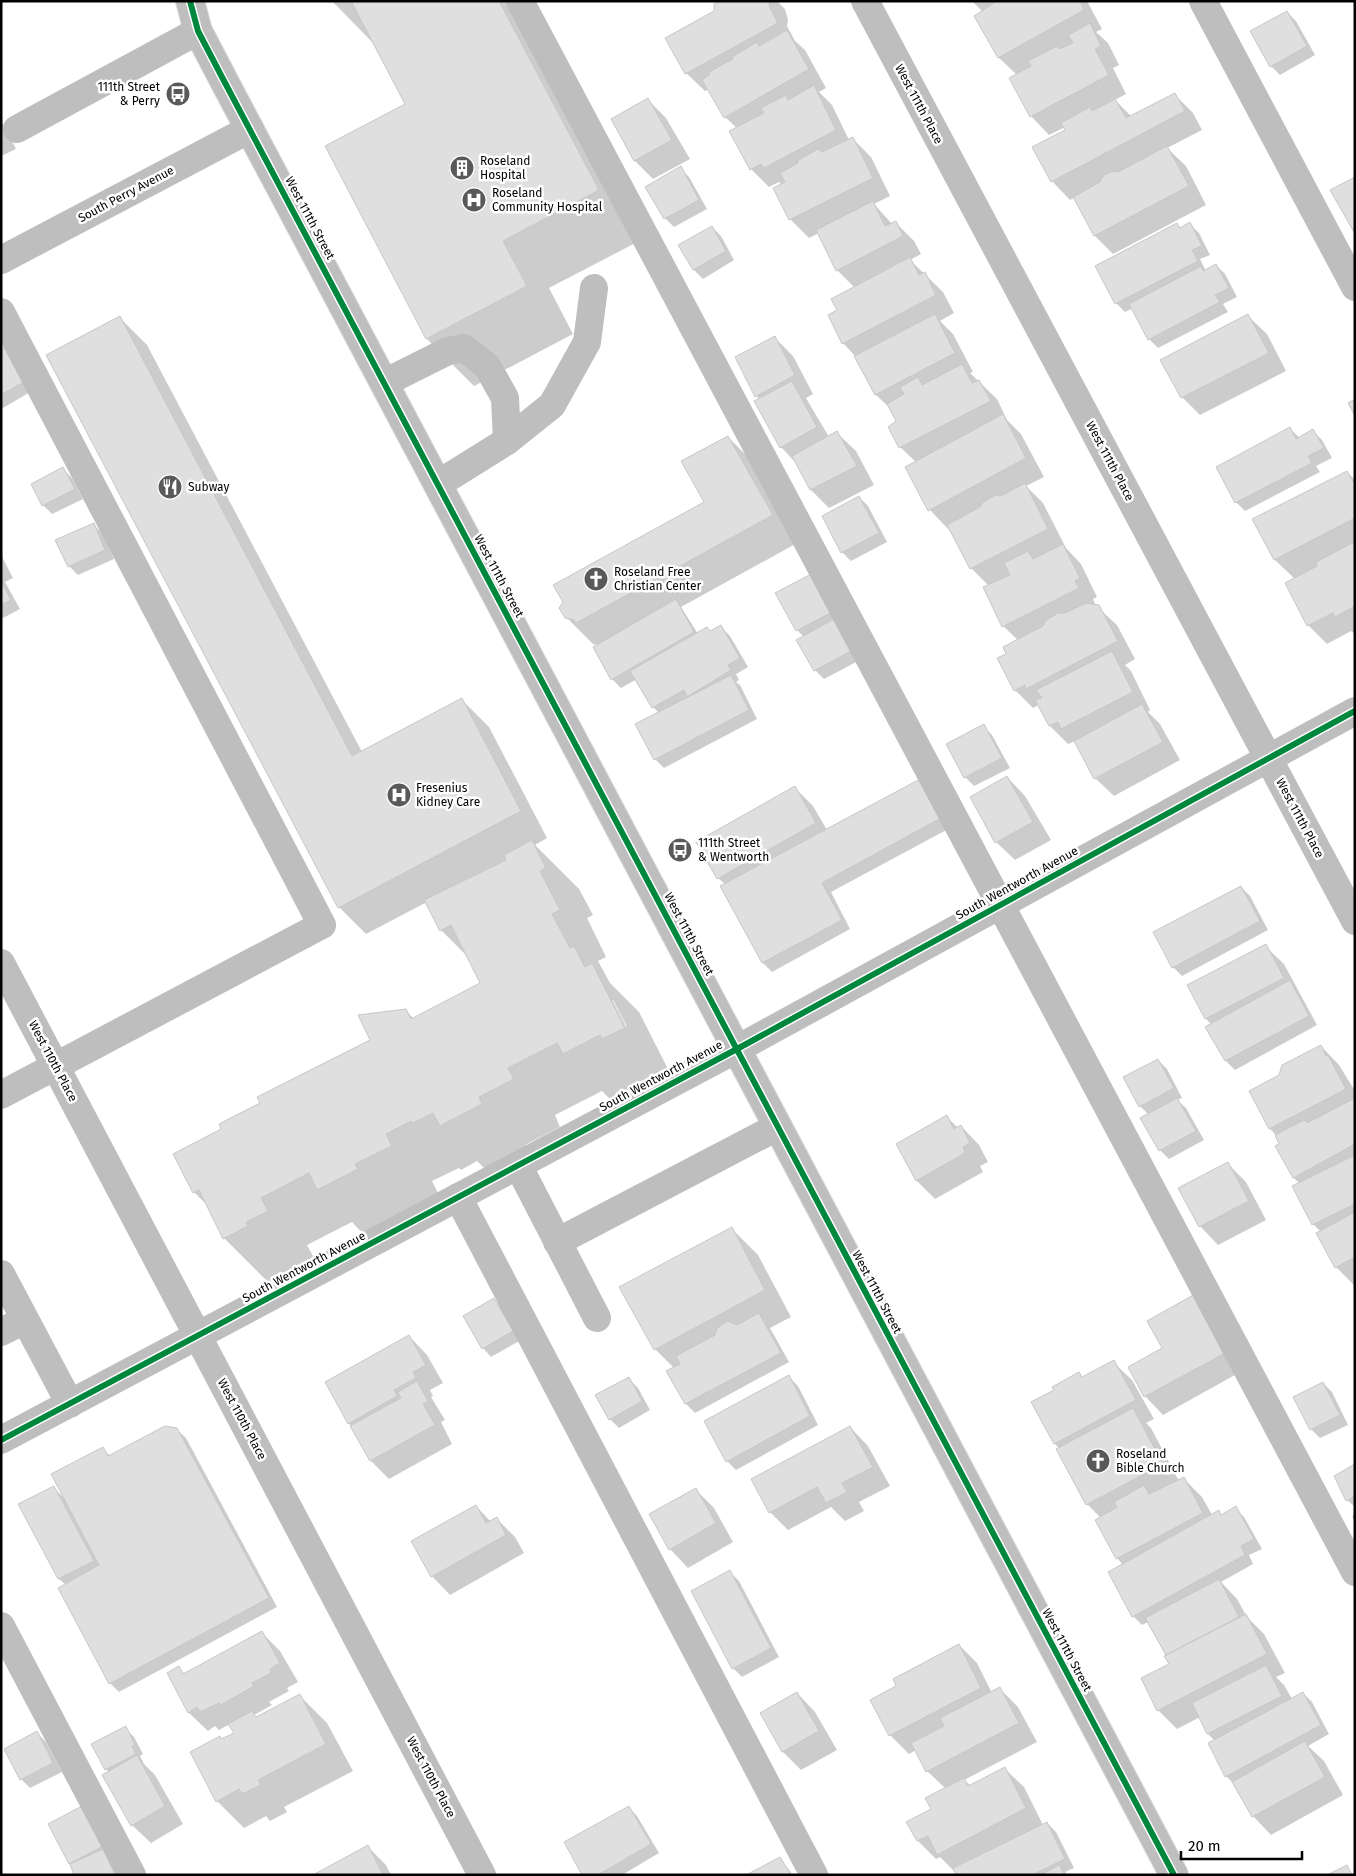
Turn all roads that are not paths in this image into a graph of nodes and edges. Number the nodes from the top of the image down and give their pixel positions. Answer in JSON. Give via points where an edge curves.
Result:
{"nodes":[{"id":1,"x":173,"y":1,"type":"edge"},
{"id":2,"x":190,"y":1,"type":"edge"},
{"id":3,"x":520,"y":1,"type":"edge"},
{"id":4,"x":865,"y":1,"type":"edge"},
{"id":5,"x":1203,"y":1,"type":"edge"},
{"id":6,"x":198,"y":31,"type":"junction"},
{"id":7,"x":17,"y":129,"type":"dead end"},
{"id":8,"x":250,"y":129,"type":"junction"},
{"id":9,"x":1,"y":260,"type":"edge"},
{"id":10,"x":1355,"y":287,"type":"edge"},
{"id":11,"x":594,"y":288,"type":"dead end"},
{"id":12,"x":1,"y":312,"type":"edge"},
{"id":13,"x":384,"y":383,"type":"junction"},
{"id":14,"x":507,"y":441,"type":"junction"},
{"id":15,"x":438,"y":484,"type":"junction"},
{"id":16,"x":1355,"y":711,"type":"edge"},
{"id":17,"x":1268,"y":757,"type":"junction"},
{"id":18,"x":1000,"y":905,"type":"junction"},
{"id":19,"x":1355,"y":921,"type":"edge"},
{"id":20,"x":1,"y":963,"type":"edge"},
{"id":21,"x":737,"y":1049,"type":"junction"},
{"id":22,"x":56,"y":1066,"type":"junction"},
{"id":23,"x":1,"y":1095,"type":"edge"},
{"id":24,"x":777,"y":1127,"type":"junction"},
{"id":25,"x":518,"y":1165,"type":"junction"},
{"id":26,"x":458,"y":1197,"type":"junction"},
{"id":27,"x":557,"y":1242,"type":"junction"},
{"id":28,"x":1,"y":1274,"type":"edge"},
{"id":29,"x":596,"y":1318,"type":"dead end"},
{"id":30,"x":25,"y":1320,"type":"junction"},
{"id":31,"x":1,"y":1332,"type":"edge"},
{"id":32,"x":198,"y":1336,"type":"junction"},
{"id":33,"x":70,"y":1404,"type":"junction"},
{"id":34,"x":1,"y":1440,"type":"edge"},
{"id":35,"x":1355,"y":1572,"type":"edge"},
{"id":36,"x":1,"y":1626,"type":"edge"},
{"id":37,"x":132,"y":1875,"type":"edge"},
{"id":38,"x":482,"y":1875,"type":"edge"},
{"id":39,"x":814,"y":1875,"type":"edge"},
{"id":40,"x":1174,"y":1875,"type":"edge"}],
"edges":[{"from":1,"to":6,"type":"street","name":"West 111th Street"},
{"from":2,"to":6,"type":"street","name":"West 111th Street"},
{"from":3,"to":18,"type":"street"},
{"from":4,"to":17,"type":"street","name":"West 111th Place"},
{"from":5,"to":10,"type":"street"},
{"from":6,"to":7,"type":"street"},
{"from":6,"to":8,"type":"street","name":"West 111th Street"},
{"from":8,"to":9,"type":"street","name":"South Perry Avenue"},
{"from":8,"to":13,"type":"street","name":"West 111th Street"},
{"from":11,"to":14,"type":"street","via":[[587,342],[552,405]]},
{"from":12,"to":22,"type":"street","via":[[322,925]]},
{"from":13,"to":14,"type":"street","via":[[448,351],[464,348],[487,366],[505,398]]},
{"from":13,"to":15,"type":"street","name":"West 111th Street"},
{"from":14,"to":15,"type":"street"},
{"from":15,"to":21,"type":"street","name":"West 111th Street"},
{"from":16,"to":17,"type":"street","name":"South Wentworth Avenue"},
{"from":17,"to":18,"type":"street","name":"South Wentworth Avenue"},
{"from":17,"to":19,"type":"street","name":"West 111th Place"},
{"from":18,"to":21,"type":"street","name":"South Wentworth Avenue"},
{"from":18,"to":35,"type":"street"},
{"from":20,"to":22,"type":"street","name":"West 110th Place"},
{"from":21,"to":24,"type":"street","name":"West 111th Street"},
{"from":21,"to":25,"type":"street","name":"South Wentworth Avenue"},
{"from":22,"to":23,"type":"street"},
{"from":22,"to":32,"type":"street","name":"West 110th Place"},
{"from":24,"to":27,"type":"street"},
{"from":24,"to":40,"type":"street","name":"West 111th Street"},
{"from":25,"to":26,"type":"street","name":"South Wentworth Avenue"},
{"from":25,"to":27,"type":"street"},
{"from":26,"to":32,"type":"street","name":"South Wentworth Avenue"},
{"from":26,"to":39,"type":"street"},
{"from":27,"to":29,"type":"street"},
{"from":28,"to":30,"type":"street"},
{"from":30,"to":31,"type":"street"},
{"from":30,"to":33,"type":"street"},
{"from":32,"to":33,"type":"street","name":"South Wentworth Avenue"},
{"from":32,"to":38,"type":"street","name":"West 110th Place"},
{"from":33,"to":34,"type":"street","name":"South Wentworth Avenue"},
{"from":36,"to":37,"type":"street"}]}
